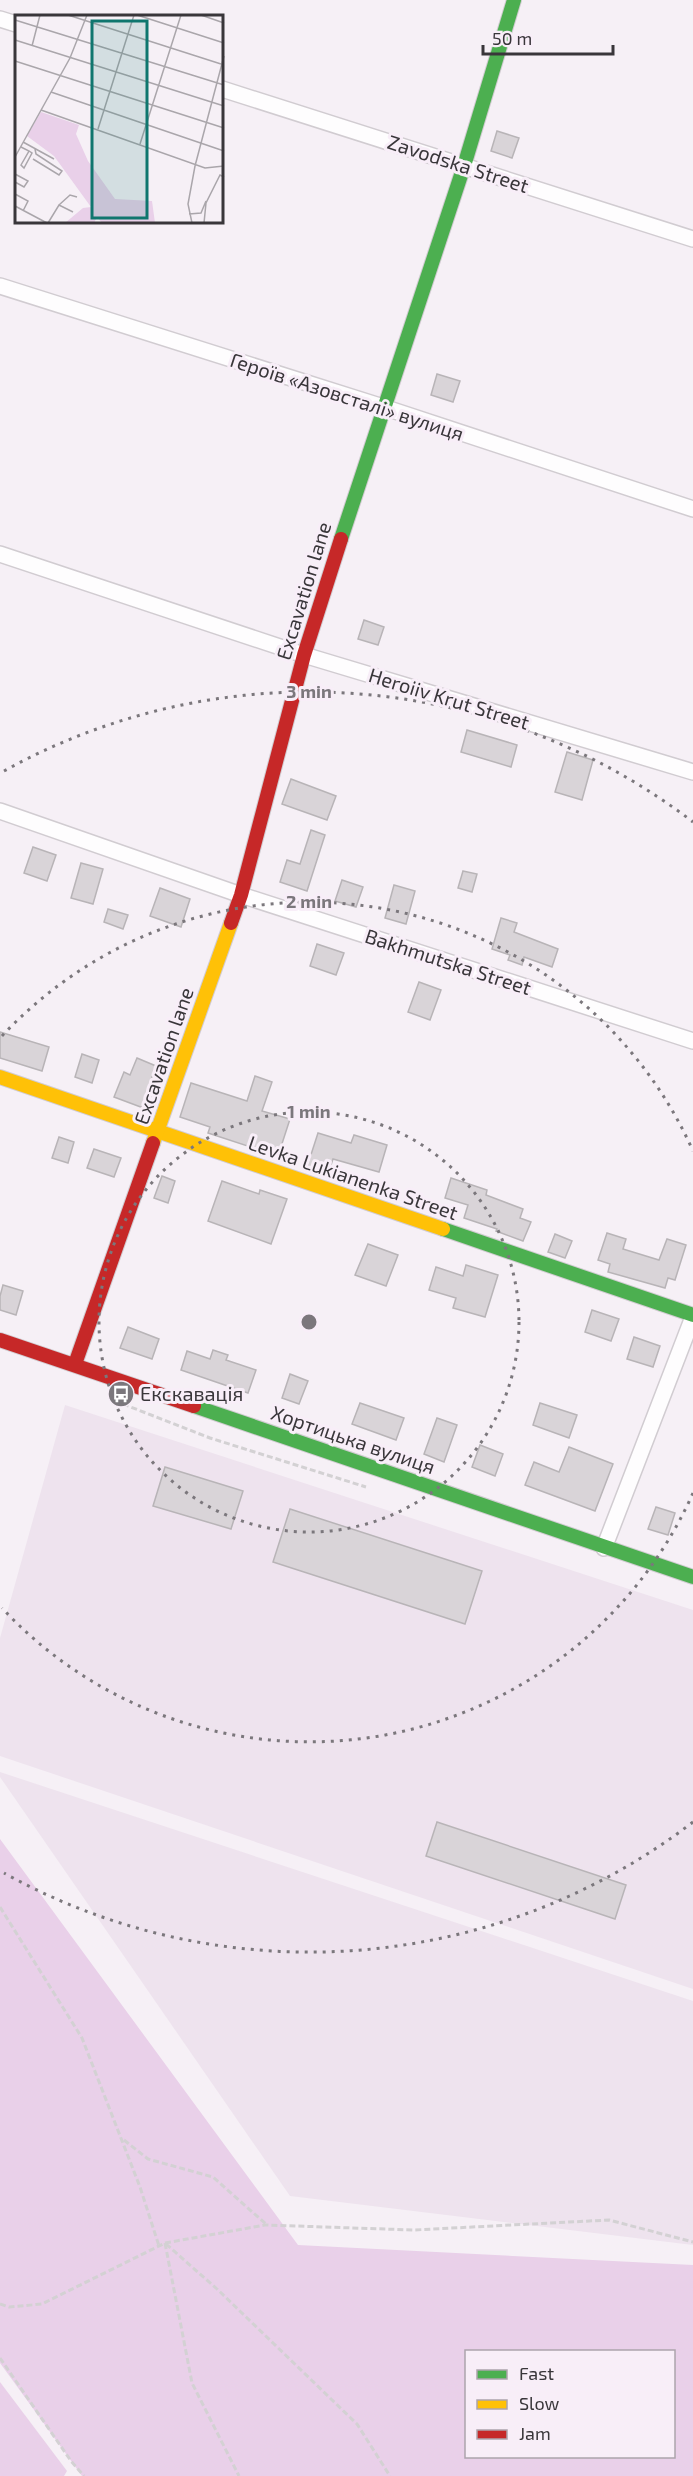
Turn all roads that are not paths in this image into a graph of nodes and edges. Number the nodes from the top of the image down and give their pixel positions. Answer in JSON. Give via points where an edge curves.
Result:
{"nodes":[{"id":1,"x":514,"y":0,"type":"edge"},
{"id":2,"x":0,"y":19,"type":"edge"},
{"id":3,"x":15,"y":24,"type":"edge"},
{"id":4,"x":224,"y":90,"type":"edge"},
{"id":5,"x":464,"y":166,"type":"junction"},
{"id":6,"x":693,"y":239,"type":"edge"},
{"id":7,"x":0,"y":286,"type":"edge"},
{"id":8,"x":383,"y":407,"type":"junction"},
{"id":9,"x":693,"y":509,"type":"edge"},
{"id":10,"x":0,"y":554,"type":"edge"},
{"id":11,"x":304,"y":655,"type":"junction"},
{"id":12,"x":693,"y":772,"type":"edge"},
{"id":13,"x":0,"y":811,"type":"edge"},
{"id":14,"x":241,"y":895,"type":"junction"},
{"id":15,"x":693,"y":1041,"type":"edge"},
{"id":16,"x":0,"y":1077,"type":"edge"},
{"id":17,"x":158,"y":1132,"type":"junction"},
{"id":18,"x":693,"y":1316,"type":"edge"},
{"id":19,"x":0,"y":1340,"type":"edge"},
{"id":20,"x":75,"y":1364,"type":"junction"},
{"id":21,"x":604,"y":1548,"type":"junction"},
{"id":22,"x":693,"y":1577,"type":"edge"}],
"edges":[{"from":1,"to":5,"type":"street","name":"Excavation lane"},
{"from":2,"to":3,"type":"street"},
{"from":4,"to":5,"type":"street","name":"Zavodska Street"},
{"from":5,"to":6,"type":"street","name":"Zavodska Street"},
{"from":5,"to":8,"type":"street","name":"Excavation lane"},
{"from":7,"to":8,"type":"street","name":"Героїв «Азовсталі» вулиця"},
{"from":8,"to":9,"type":"street","name":"Героїв «Азовсталі» вулиця"},
{"from":8,"to":11,"type":"street","name":"Excavation lane"},
{"from":10,"to":11,"type":"street","name":"Heroiiv Krut Street"},
{"from":11,"to":12,"type":"street","name":"Heroiiv Krut Street"},
{"from":11,"to":14,"type":"street","name":"Excavation lane"},
{"from":13,"to":14,"type":"street","name":"Bakhmutska Street"},
{"from":14,"to":15,"type":"street","name":"Bakhmutska Street"},
{"from":14,"to":17,"type":"street","name":"Excavation lane"},
{"from":16,"to":17,"type":"street","name":"Levka Lukianenka Street"},
{"from":17,"to":18,"type":"street","name":"Levka Lukianenka Street"},
{"from":17,"to":20,"type":"street","name":"Excavation lane"},
{"from":18,"to":21,"type":"street"},
{"from":19,"to":20,"type":"street","name":"Хортицька вулиця"},
{"from":20,"to":21,"type":"street","name":"Хортицька вулиця"},
{"from":21,"to":22,"type":"street","name":"Хортицька вулиця"}]}
